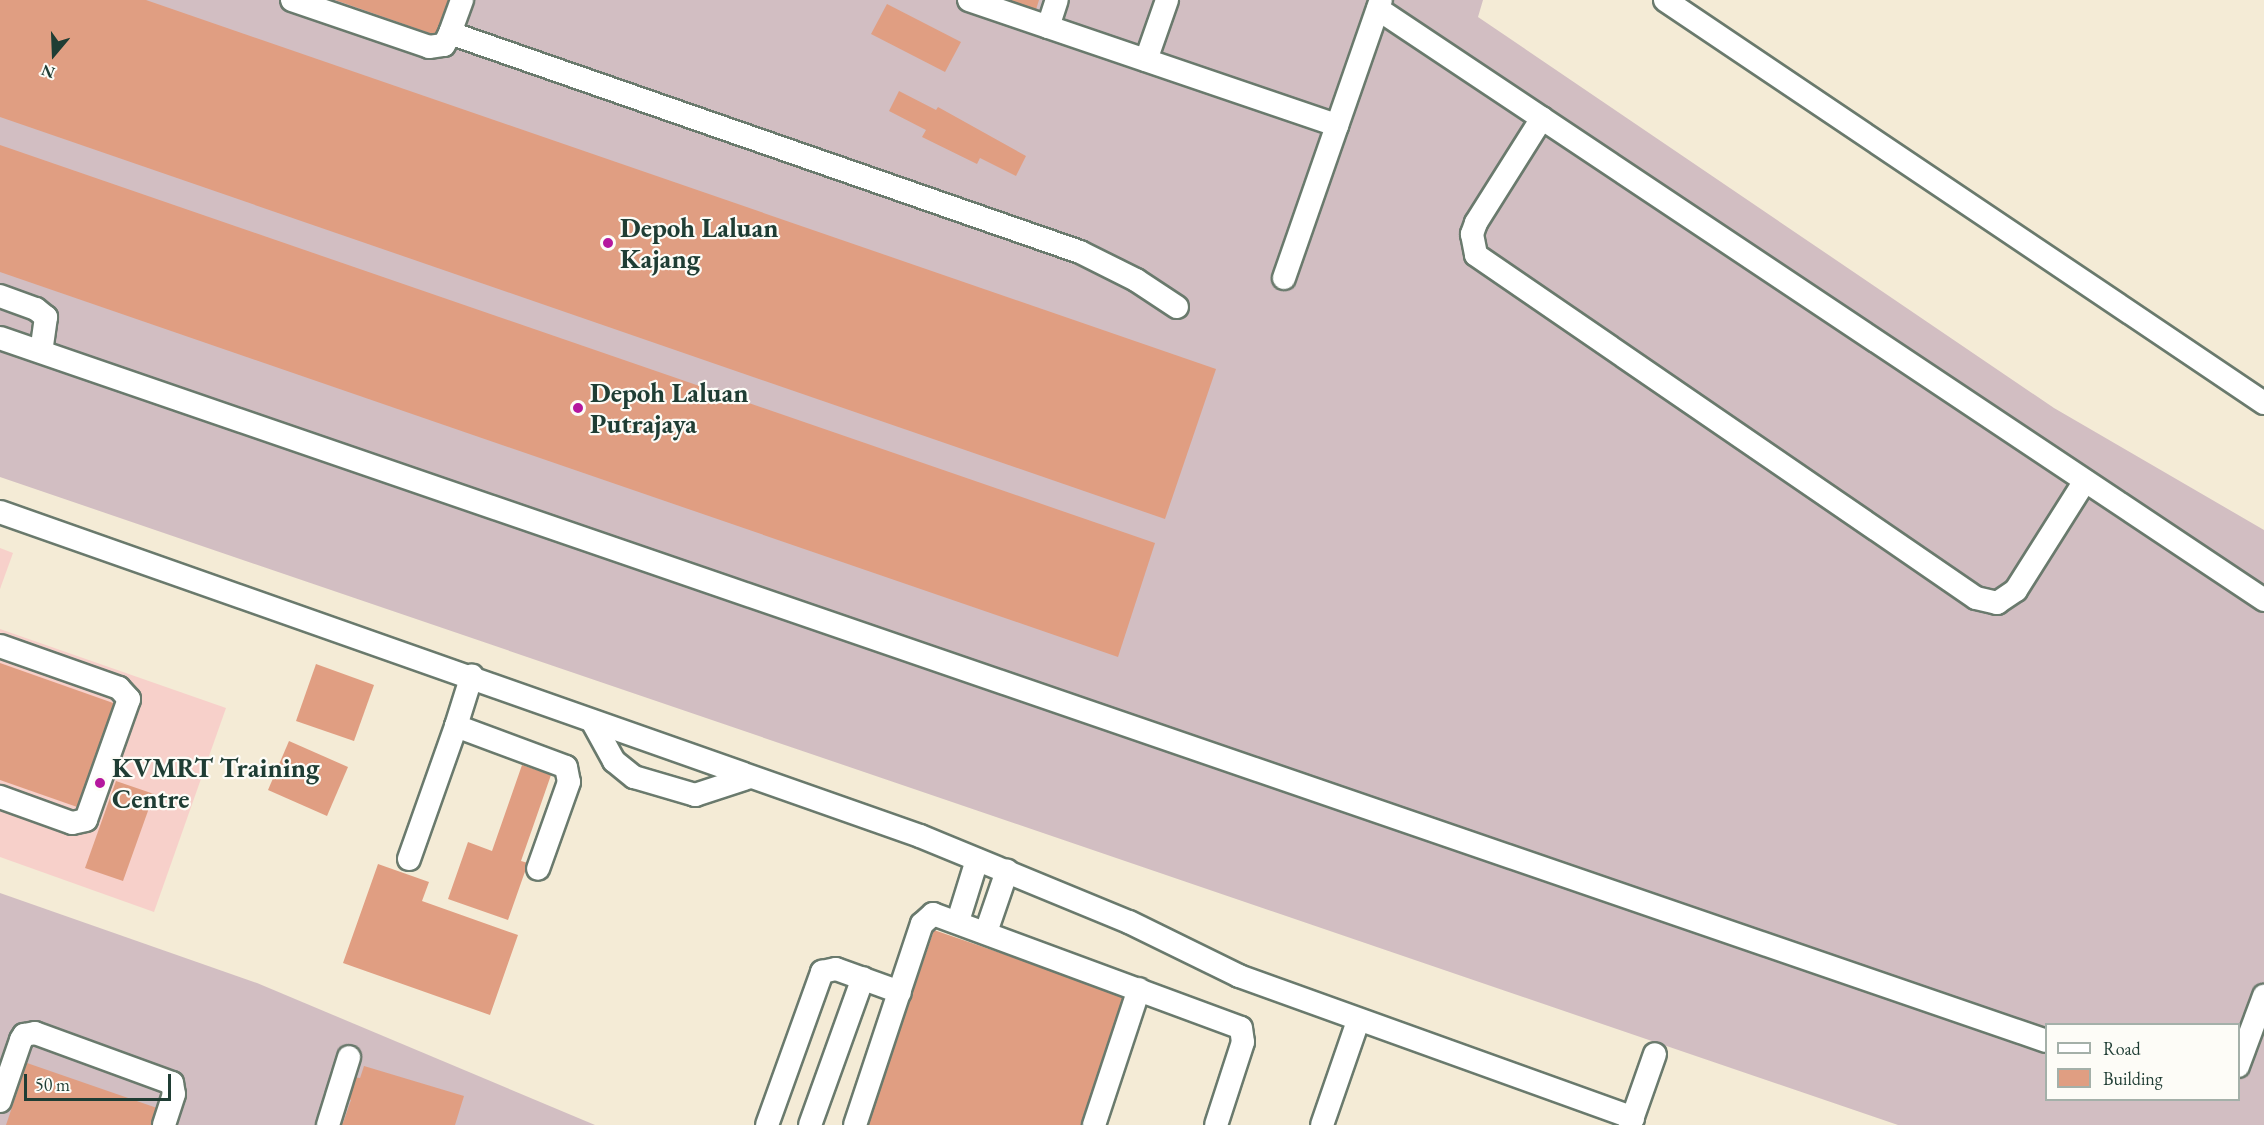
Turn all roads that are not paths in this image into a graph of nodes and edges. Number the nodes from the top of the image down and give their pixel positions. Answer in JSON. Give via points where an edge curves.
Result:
{"nodes":[{"id":1,"x":292,"y":0,"type":"edge"},
{"id":2,"x":462,"y":0,"type":"edge"},
{"id":3,"x":969,"y":0,"type":"edge"},
{"id":4,"x":1057,"y":0,"type":"edge"},
{"id":5,"x":1167,"y":0,"type":"edge"},
{"id":6,"x":1665,"y":0,"type":"edge"},
{"id":7,"x":1379,"y":4,"type":"edge"},
{"id":8,"x":1048,"y":27,"type":"junction"},
{"id":9,"x":450,"y":33,"type":"junction"},
{"id":10,"x":1146,"y":60,"type":"junction"},
{"id":11,"x":1542,"y":118,"type":"junction"},
{"id":12,"x":1338,"y":125,"type":"junction"},
{"id":13,"x":1284,"y":278,"type":"dead end"},
{"id":14,"x":0,"y":297,"type":"edge"},
{"id":15,"x":1177,"y":307,"type":"dead end"},
{"id":16,"x":0,"y":338,"type":"edge"},
{"id":17,"x":41,"y":352,"type":"junction"},
{"id":18,"x":2264,"y":403,"type":"edge"},
{"id":19,"x":2085,"y":481,"type":"junction"},
{"id":20,"x":0,"y":512,"type":"edge"},
{"id":21,"x":2264,"y":600,"type":"edge"},
{"id":22,"x":0,"y":646,"type":"edge"},
{"id":23,"x":472,"y":675,"type":"junction"},
{"id":24,"x":592,"y":721,"type":"junction"},
{"id":25,"x":456,"y":726,"type":"junction"},
{"id":26,"x":750,"y":777,"type":"junction"},
{"id":27,"x":0,"y":798,"type":"edge"},
{"id":28,"x":409,"y":859,"type":"dead end"},
{"id":29,"x":977,"y":860,"type":"junction"},
{"id":30,"x":538,"y":869,"type":"dead end"},
{"id":31,"x":1007,"y":871,"type":"junction"},
{"id":32,"x":958,"y":921,"type":"junction"},
{"id":33,"x":986,"y":932,"type":"junction"},
{"id":34,"x":863,"y":978,"type":"junction"},
{"id":35,"x":1139,"y":989,"type":"junction"},
{"id":36,"x":900,"y":992,"type":"junction"},
{"id":37,"x":2264,"y":996,"type":"edge"},
{"id":38,"x":1358,"y":1021,"type":"junction"},
{"id":39,"x":2045,"y":1041,"type":"edge"},
{"id":40,"x":1655,"y":1054,"type":"dead end"},
{"id":41,"x":349,"y":1057,"type":"dead end"},
{"id":42,"x":2240,"y":1061,"type":"edge"},
{"id":43,"x":0,"y":1101,"type":"edge"},
{"id":44,"x":1631,"y":1121,"type":"edge"},
{"id":45,"x":164,"y":1125,"type":"edge"},
{"id":46,"x":328,"y":1125,"type":"edge"},
{"id":47,"x":767,"y":1125,"type":"edge"},
{"id":48,"x":810,"y":1125,"type":"edge"},
{"id":49,"x":855,"y":1125,"type":"edge"},
{"id":50,"x":1094,"y":1125,"type":"edge"},
{"id":51,"x":1216,"y":1125,"type":"edge"},
{"id":52,"x":1322,"y":1125,"type":"edge"}],
"edges":[{"from":1,"to":9,"type":"street","via":[[429,47],[444,45]]},
{"from":2,"to":9,"type":"street"},
{"from":3,"to":8,"type":"street"},
{"from":4,"to":8,"type":"street"},
{"from":5,"to":10,"type":"street"},
{"from":6,"to":18,"type":"street"},
{"from":7,"to":11,"type":"street"},
{"from":7,"to":12,"type":"street"},
{"from":8,"to":10,"type":"street"},
{"from":9,"to":15,"type":"street","via":[[1080,252],[1136,280]]},
{"from":10,"to":12,"type":"street"},
{"from":11,"to":19,"type":"street"},
{"from":11,"to":19,"type":"street","via":[[1476,223],[1472,234],[1476,255],[1976,598],[1997,603],[2016,590]]},
{"from":12,"to":13,"type":"street"},
{"from":14,"to":17,"type":"street","via":[[36,309],[46,317]]},
{"from":16,"to":17,"type":"street"},
{"from":17,"to":39,"type":"street"},
{"from":19,"to":21,"type":"street"},
{"from":20,"to":23,"type":"street"},
{"from":22,"to":27,"type":"street","via":[[119,688],[129,699],[86,820],[72,823]]},
{"from":23,"to":24,"type":"street"},
{"from":23,"to":25,"type":"street"},
{"from":24,"to":26,"type":"street"},
{"from":24,"to":26,"type":"street","via":[[614,761],[634,777],[695,795]]},
{"from":25,"to":28,"type":"street"},
{"from":25,"to":30,"type":"street","via":[[566,767],[569,782]]},
{"from":26,"to":29,"type":"street"},
{"from":29,"to":31,"type":"street"},
{"from":29,"to":32,"type":"street"},
{"from":31,"to":33,"type":"street"},
{"from":31,"to":38,"type":"street","via":[[1129,922],[1239,976]]},
{"from":32,"to":33,"type":"street"},
{"from":32,"to":36,"type":"street","via":[[941,915],[926,917]]},
{"from":33,"to":35,"type":"street"},
{"from":34,"to":36,"type":"street"},
{"from":34,"to":47,"type":"street","via":[[829,969],[818,978]]},
{"from":34,"to":48,"type":"street"},
{"from":35,"to":50,"type":"street"},
{"from":35,"to":51,"type":"street","via":[[1241,1028],[1244,1042]]},
{"from":36,"to":49,"type":"street"},
{"from":37,"to":42,"type":"street"},
{"from":38,"to":44,"type":"street"},
{"from":38,"to":52,"type":"street"},
{"from":40,"to":44,"type":"street"},
{"from":41,"to":46,"type":"street"},
{"from":43,"to":45,"type":"street","via":[[21,1040],[24,1035],[35,1033],[172,1083],[174,1094]]}]}
